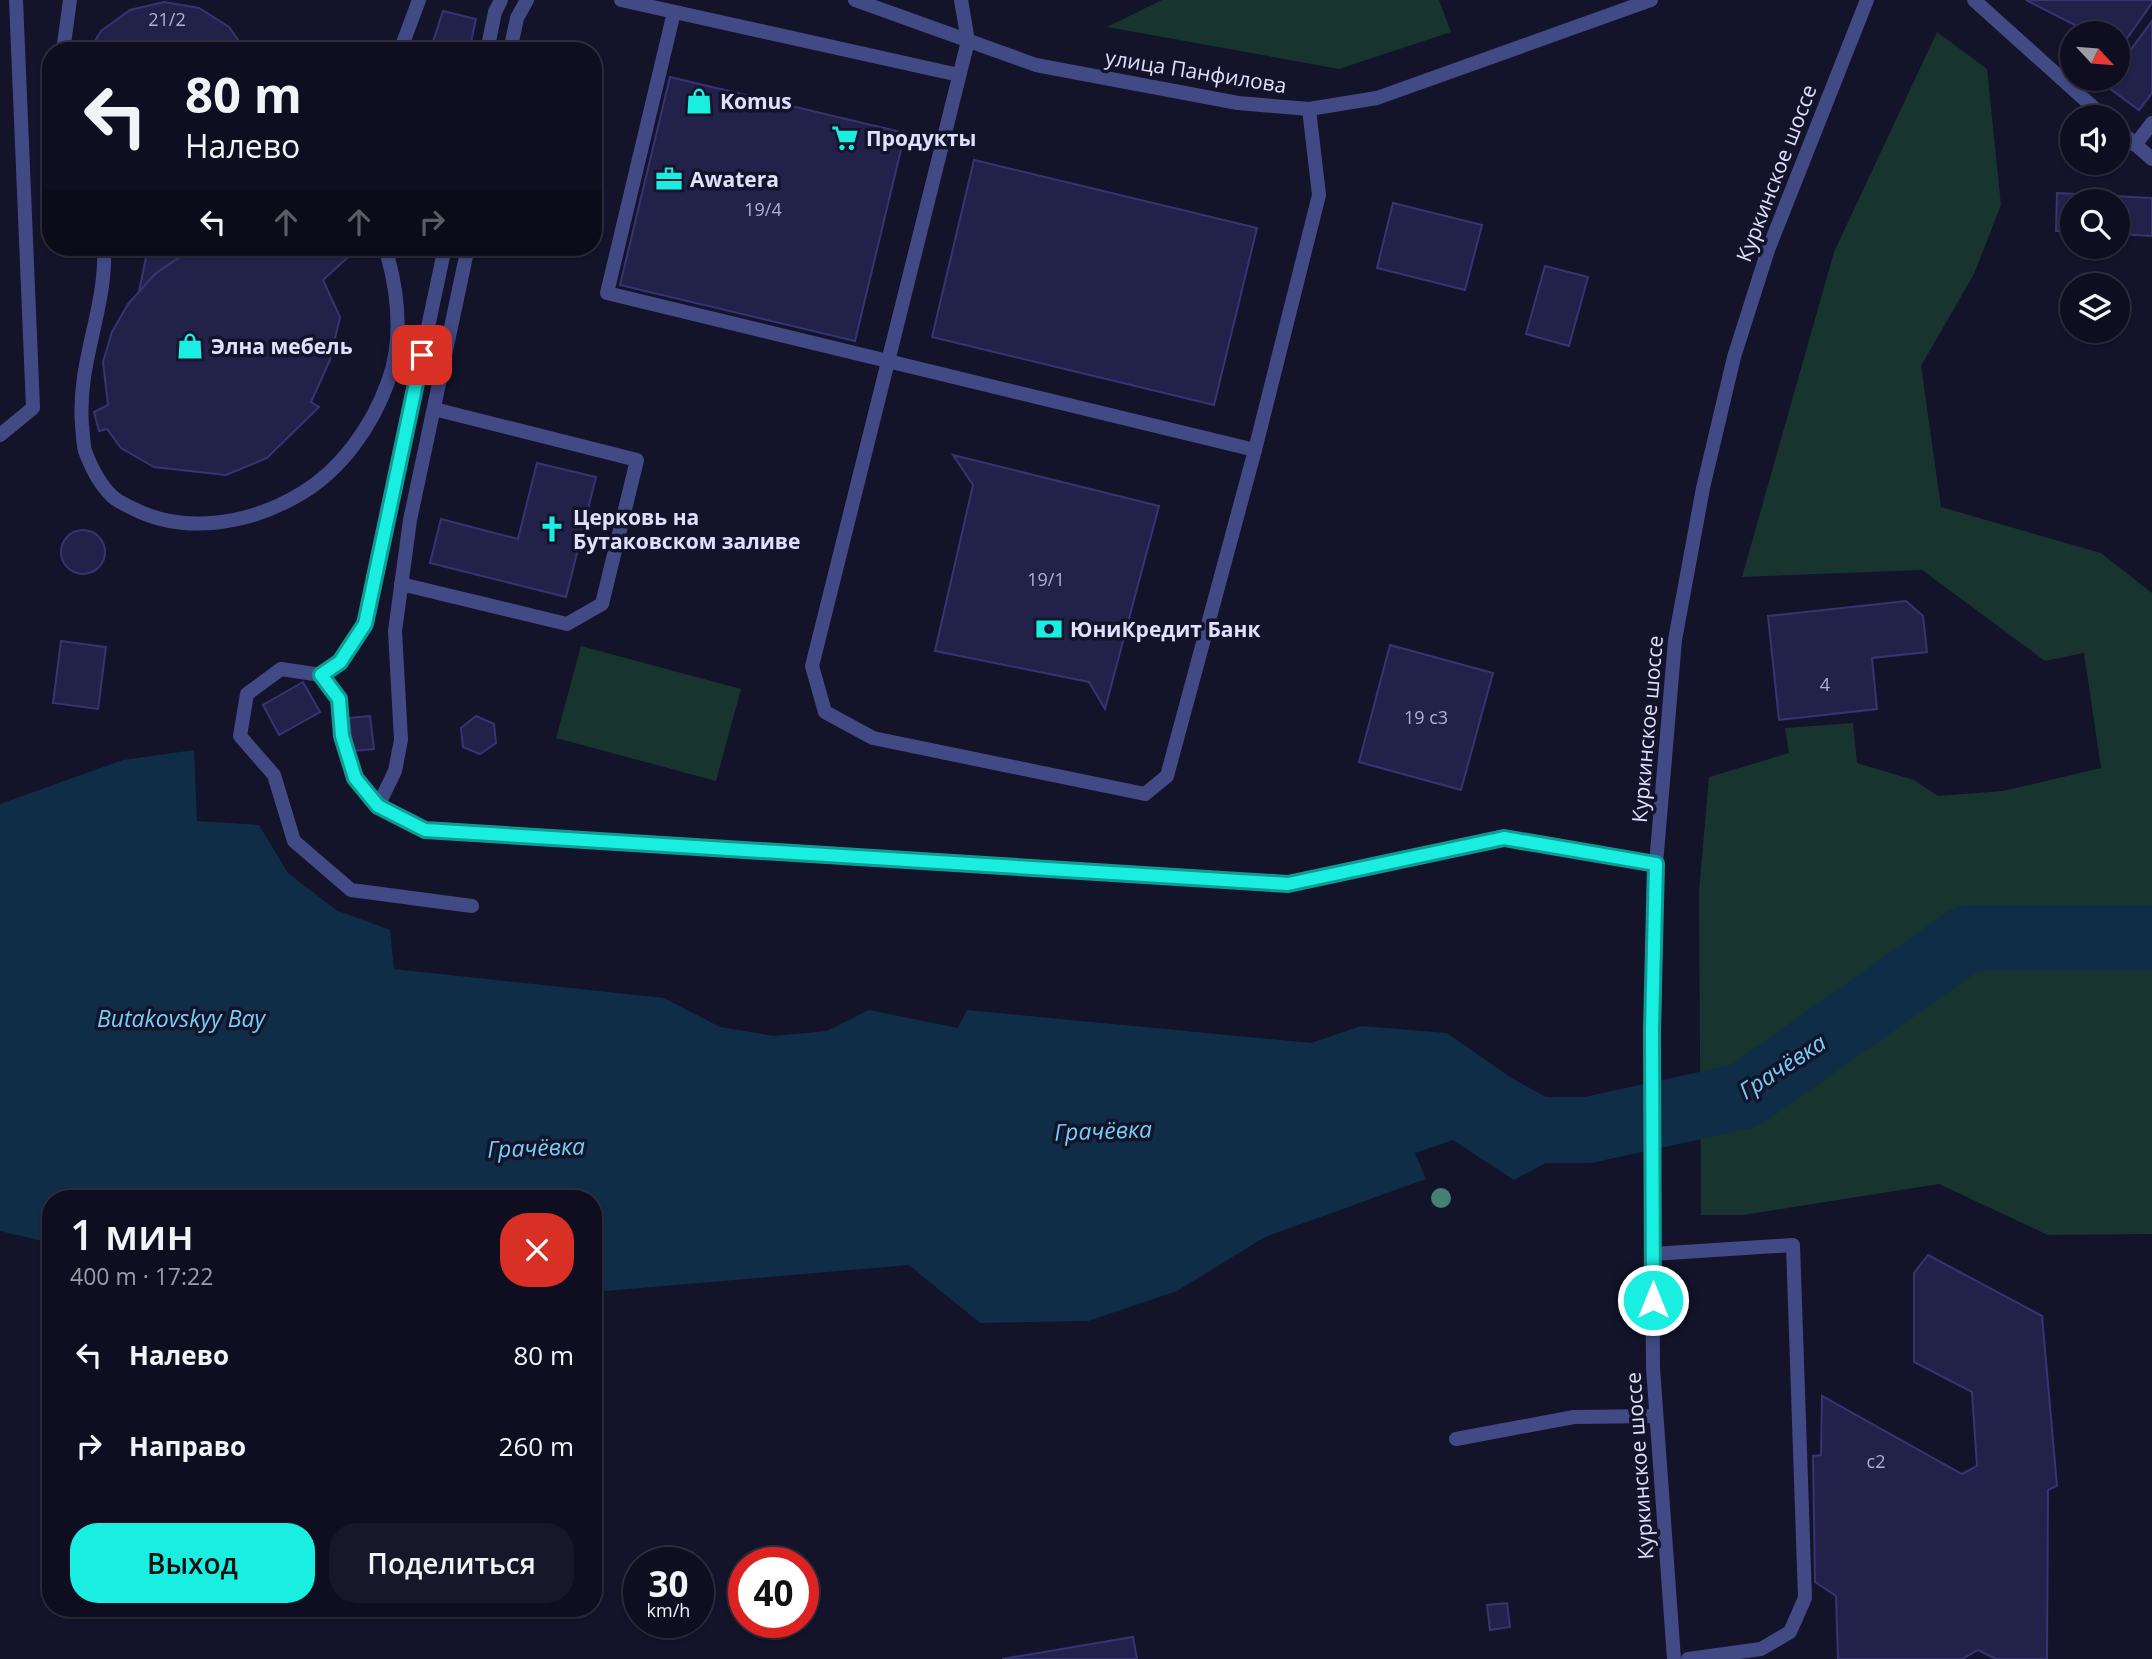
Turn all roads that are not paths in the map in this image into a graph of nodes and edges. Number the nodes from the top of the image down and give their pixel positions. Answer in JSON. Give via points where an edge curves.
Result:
{"nodes":[{"id":1,"x":16,"y":0,"type":"edge"},
{"id":2,"x":70,"y":0,"type":"edge"},
{"id":3,"x":419,"y":0,"type":"edge"},
{"id":4,"x":501,"y":0,"type":"edge"},
{"id":5,"x":527,"y":0,"type":"edge"},
{"id":6,"x":621,"y":0,"type":"edge"},
{"id":7,"x":855,"y":0,"type":"edge"},
{"id":8,"x":961,"y":0,"type":"edge"},
{"id":9,"x":1651,"y":0,"type":"edge"},
{"id":10,"x":1867,"y":0,"type":"edge"},
{"id":11,"x":1974,"y":0,"type":"edge"},
{"id":12,"x":674,"y":12,"type":"junction"},
{"id":13,"x":968,"y":41,"type":"junction"},
{"id":14,"x":65,"y":42,"type":"edge"},
{"id":15,"x":403,"y":42,"type":"edge"},
{"id":16,"x":489,"y":42,"type":"edge"},
{"id":17,"x":512,"y":42,"type":"edge"},
{"id":18,"x":959,"y":75,"type":"junction"},
{"id":19,"x":2091,"y":105,"type":"edge"},
{"id":20,"x":1309,"y":109,"type":"junction"},
{"id":21,"x":2152,"y":123,"type":"edge"},
{"id":22,"x":2130,"y":141,"type":"edge"},
{"id":23,"x":2135,"y":145,"type":"junction"},
{"id":24,"x":2152,"y":159,"type":"edge"},
{"id":25,"x":104,"y":256,"type":"edge"},
{"id":26,"x":388,"y":256,"type":"edge"},
{"id":27,"x":443,"y":256,"type":"edge"},
{"id":28,"x":466,"y":256,"type":"edge"},
{"id":29,"x":887,"y":362,"type":"junction"},
{"id":30,"x":434,"y":409,"type":"junction"},
{"id":31,"x":0,"y":435,"type":"edge"},
{"id":32,"x":1255,"y":450,"type":"junction"},
{"id":33,"x":401,"y":584,"type":"junction"},
{"id":34,"x":321,"y":675,"type":"junction"},
{"id":35,"x":378,"y":806,"type":"junction"},
{"id":36,"x":1656,"y":864,"type":"junction"},
{"id":37,"x":472,"y":906,"type":"dead end"},
{"id":38,"x":1653,"y":1254,"type":"junction"},
{"id":39,"x":1656,"y":1416,"type":"junction"},
{"id":40,"x":1456,"y":1439,"type":"dead end"},
{"id":41,"x":1674,"y":1659,"type":"edge"},
{"id":42,"x":1688,"y":1659,"type":"edge"}],
"edges":[{"from":1,"to":31,"type":"street","via":[[33,408]]},
{"from":2,"to":14,"type":"street"},
{"from":3,"to":15,"type":"street"},
{"from":4,"to":16,"type":"street"},
{"from":5,"to":17,"type":"street"},
{"from":6,"to":12,"type":"street"},
{"from":7,"to":13,"type":"street","name":"улица Панфилова"},
{"from":8,"to":13,"type":"street"},
{"from":9,"to":20,"type":"street","name":"улица Панфилова","via":[[1377,98]]},
{"from":10,"to":36,"type":"street","name":"Куркинское шоссе","via":[[1768,250],[1734,357],[1703,488],[1675,640]]},
{"from":11,"to":19,"type":"street"},
{"from":12,"to":18,"type":"street"},
{"from":12,"to":29,"type":"street","via":[[607,293]]},
{"from":13,"to":18,"type":"street"},
{"from":13,"to":20,"type":"street","name":"улица Панфилова","via":[[1036,65],[1238,103]]},
{"from":18,"to":29,"type":"street"},
{"from":20,"to":32,"type":"street","via":[[1319,195]]},
{"from":21,"to":23,"type":"street"},
{"from":22,"to":23,"type":"street"},
{"from":23,"to":24,"type":"street"},
{"from":25,"to":26,"type":"street","via":[[103,282],[86,356],[81,407],[84,448],[98,480],[114,498],[169,522],[201,524],[237,520],[303,493],[356,444],[389,381],[397,345],[398,309]]},
{"from":27,"to":34,"type":"street","via":[[365,624],[340,662]]},
{"from":28,"to":30,"type":"street"},
{"from":29,"to":32,"type":"street"},
{"from":29,"to":32,"type":"street","via":[[812,666],[825,712],[873,738],[1145,794],[1167,776]]},
{"from":30,"to":33,"type":"street"},
{"from":30,"to":33,"type":"street","via":[[637,460],[601,604],[567,624]]},
{"from":33,"to":35,"type":"street","via":[[395,631],[401,740],[395,771]]},
{"from":34,"to":35,"type":"street","via":[[339,699],[342,736],[355,778]]},
{"from":34,"to":37,"type":"street","via":[[281,669],[247,694],[241,725],[240,736],[274,775],[294,841],[351,890]]},
{"from":35,"to":36,"type":"street","via":[[425,830],[1288,884],[1504,838]]},
{"from":36,"to":38,"type":"street","name":"Куркинское шоссе"},
{"from":38,"to":39,"type":"street","name":"Куркинское шоссе"},
{"from":38,"to":42,"type":"street","via":[[1793,1245],[1805,1598],[1790,1632],[1761,1648]]},
{"from":39,"to":40,"type":"street","via":[[1574,1417]]},
{"from":39,"to":41,"type":"street","name":"Куркинское шоссе"}]}
